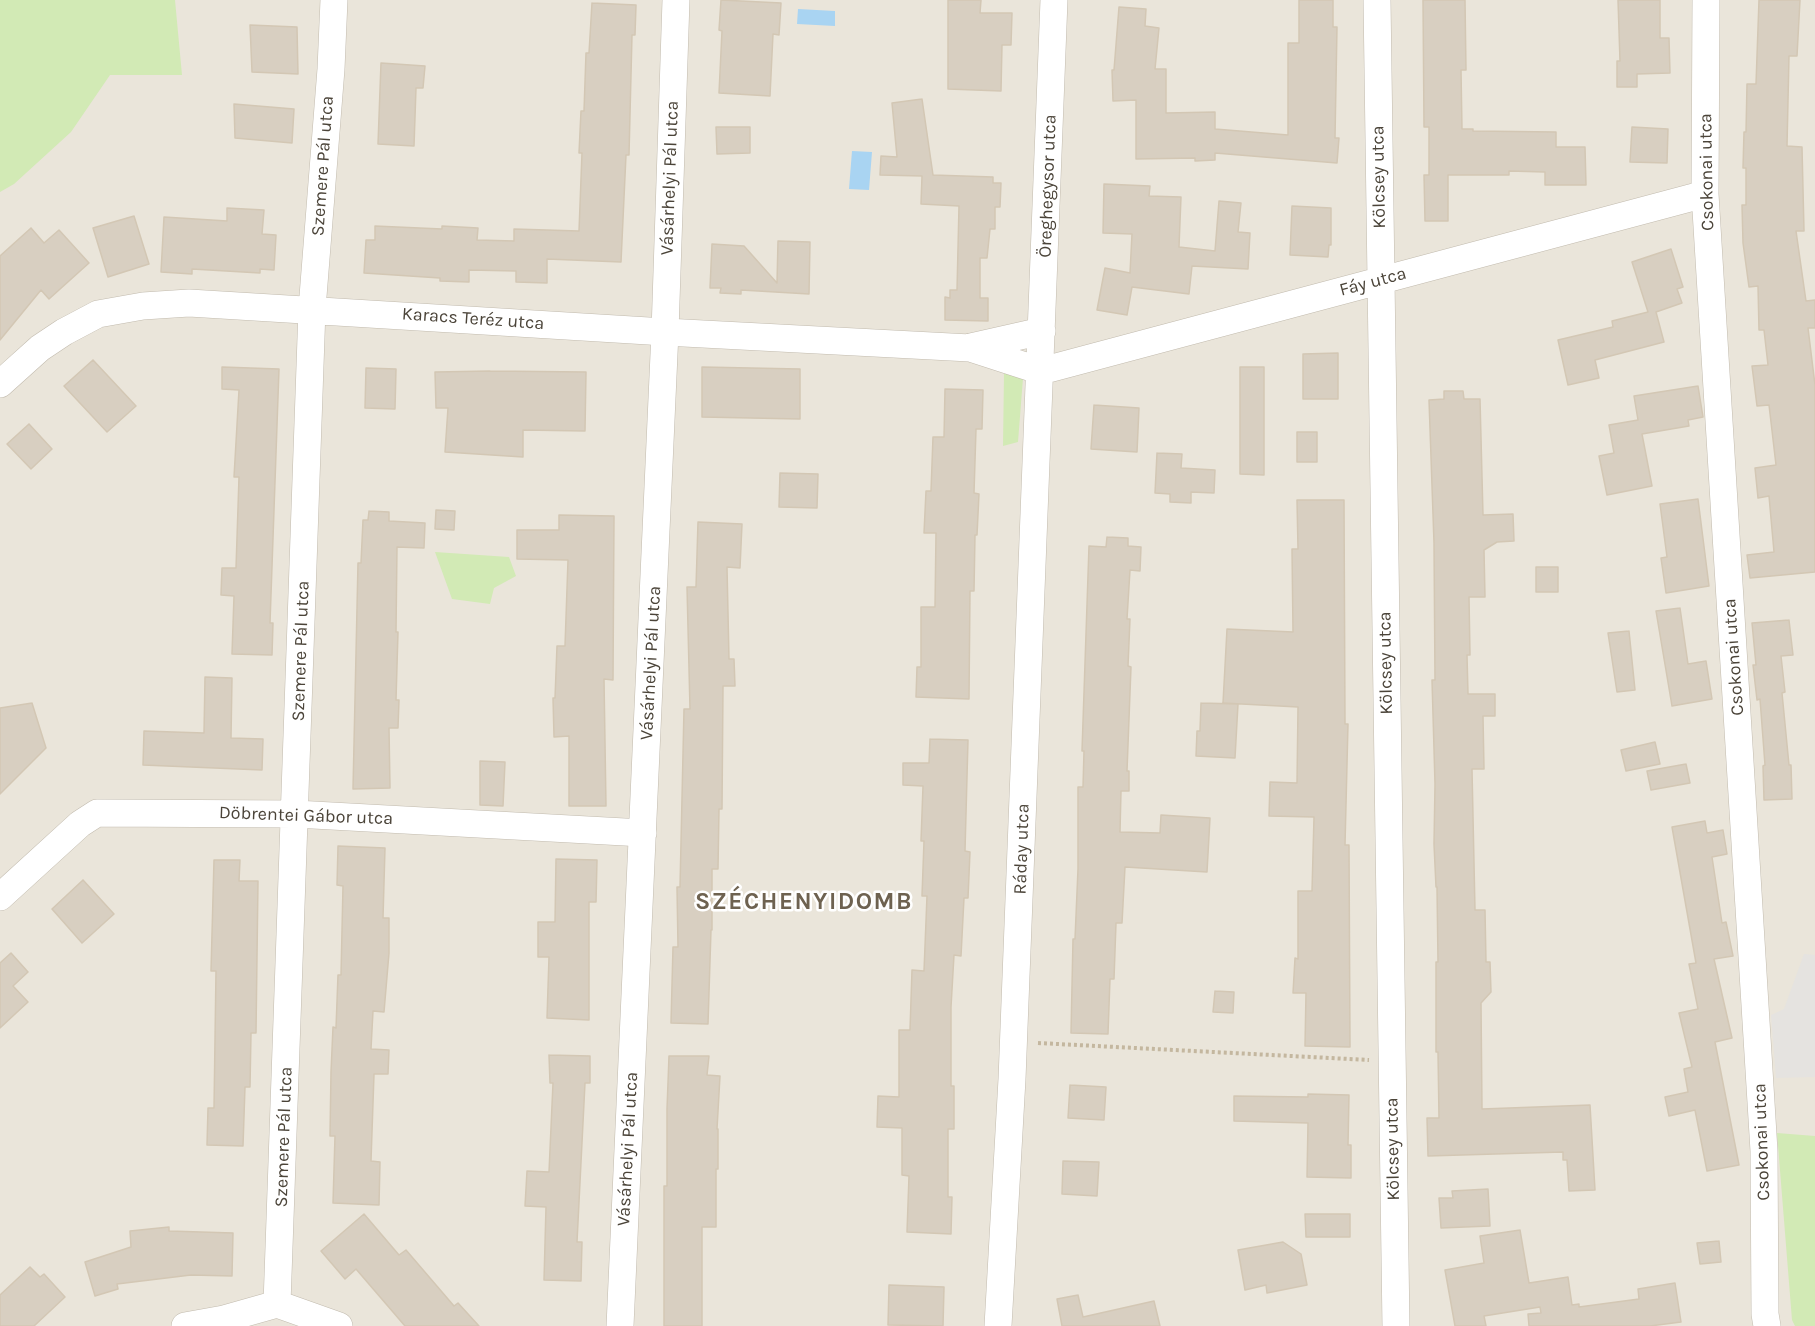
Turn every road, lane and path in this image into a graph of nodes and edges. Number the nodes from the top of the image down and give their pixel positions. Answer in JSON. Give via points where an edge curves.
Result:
{"nodes":[{"id":1,"x":334,"y":0,"type":"edge"},
{"id":2,"x":676,"y":0,"type":"edge"},
{"id":3,"x":1054,"y":0,"type":"edge"},
{"id":4,"x":1377,"y":0,"type":"edge"},
{"id":5,"x":1706,"y":0,"type":"edge"},
{"id":6,"x":1705,"y":194,"type":"junction"},
{"id":7,"x":1380,"y":280,"type":"junction"},
{"id":8,"x":312,"y":309,"type":"junction"},
{"id":9,"x":1042,"y":331,"type":"junction"},
{"id":10,"x":665,"y":332,"type":"junction"},
{"id":11,"x":969,"y":348,"type":"junction"},
{"id":12,"x":1041,"y":371,"type":"junction"},
{"id":13,"x":0,"y":384,"type":"edge"},
{"id":14,"x":295,"y":814,"type":"junction"},
{"id":15,"x":643,"y":833,"type":"junction"},
{"id":16,"x":0,"y":897,"type":"edge"},
{"id":17,"x":1014,"y":1042,"type":"junction"},
{"id":18,"x":1392,"y":1061,"type":"junction"},
{"id":19,"x":278,"y":1304,"type":"junction"},
{"id":20,"x":1764,"y":1322,"type":"edge"},
{"id":21,"x":185,"y":1326,"type":"edge"},
{"id":22,"x":339,"y":1326,"type":"edge"},
{"id":23,"x":620,"y":1326,"type":"edge"},
{"id":24,"x":998,"y":1326,"type":"edge"},
{"id":25,"x":1396,"y":1326,"type":"edge"}],
"edges":[{"from":1,"to":8,"type":"street","name":"Szemere Pál utca"},
{"from":2,"to":10,"type":"street","name":"Vásárhelyi Pál utca"},
{"from":3,"to":9,"type":"street","name":"Öreghegysor utca"},
{"from":4,"to":7,"type":"street","name":"Kölcsey utca"},
{"from":5,"to":6,"type":"street","name":"Csokonai utca"},
{"from":6,"to":7,"type":"street","name":"Fáy utca"},
{"from":6,"to":20,"type":"street","name":"Csokonai utca","via":[[1764,1151]]},
{"from":7,"to":12,"type":"street","name":"Fáy utca"},
{"from":7,"to":18,"type":"street","name":"Kölcsey utca"},
{"from":8,"to":10,"type":"street","name":"Karacs Teréz utca"},
{"from":8,"to":13,"type":"street","name":"Karacs Teréz utca","via":[[189,303],[98,314],[40,348]]},
{"from":8,"to":14,"type":"street","name":"Szemere Pál utca"},
{"from":9,"to":11,"type":"street","name":"Karacs Teréz utca"},
{"from":9,"to":12,"type":"street","name":"Öreghegysor utca"},
{"from":10,"to":11,"type":"street","name":"Karacs Teréz utca"},
{"from":10,"to":15,"type":"street","name":"Vásárhelyi Pál utca"},
{"from":11,"to":12,"type":"street","name":"Karacs Teréz utca"},
{"from":12,"to":17,"type":"street","name":"Ráday utca"},
{"from":14,"to":15,"type":"street","name":"Döbrentei Gábor utca"},
{"from":14,"to":16,"type":"street","name":"Döbrentei Gábor utca","via":[[97,813]]},
{"from":14,"to":19,"type":"street","name":"Szemere Pál utca"},
{"from":15,"to":23,"type":"street","name":"Vásárhelyi Pál utca"},
{"from":17,"to":18,"type":"path"},
{"from":17,"to":24,"type":"street","name":"Ráday utca"},
{"from":18,"to":25,"type":"street","name":"Kölcsey utca"},
{"from":19,"to":21,"type":"street"},
{"from":19,"to":22,"type":"street"}]}
